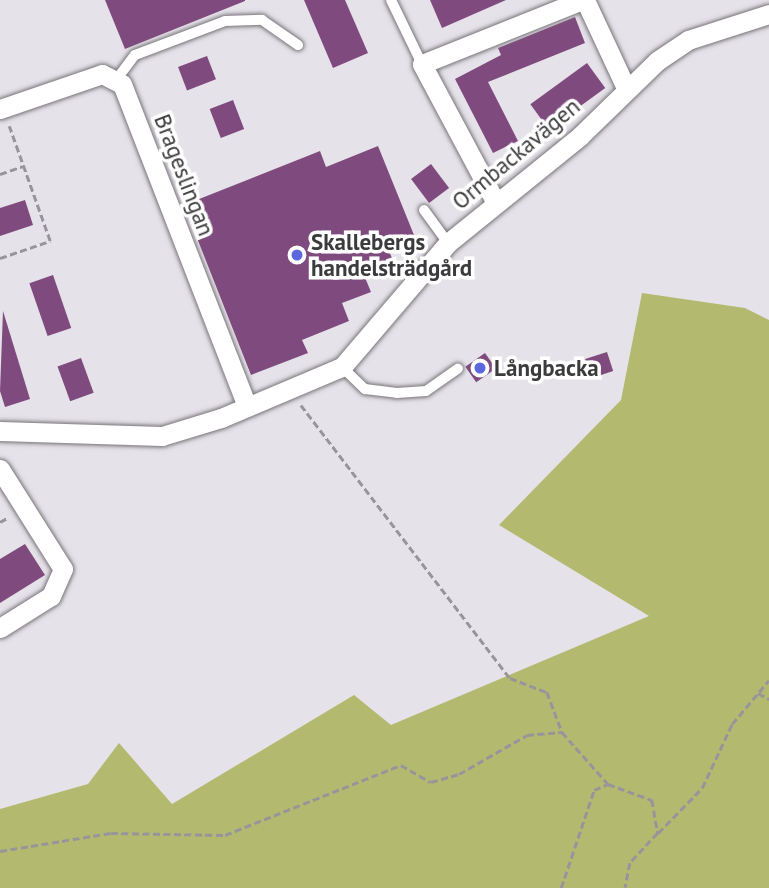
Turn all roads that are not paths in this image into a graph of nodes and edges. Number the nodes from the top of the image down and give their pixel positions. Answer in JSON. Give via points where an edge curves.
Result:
{"nodes":[{"id":1,"x":391,"y":0,"type":"edge"},
{"id":2,"x":584,"y":0,"type":"edge"},
{"id":3,"x":769,"y":14,"type":"edge"},
{"id":4,"x":298,"y":45,"type":"dead end"},
{"id":5,"x":422,"y":64,"type":"junction"},
{"id":6,"x":116,"y":80,"type":"junction"},
{"id":7,"x":627,"y":90,"type":"junction"},
{"id":8,"x":1,"y":108,"type":"edge"},
{"id":9,"x":495,"y":201,"type":"junction"},
{"id":10,"x":424,"y":210,"type":"dead end"},
{"id":11,"x":448,"y":243,"type":"junction"},
{"id":12,"x":342,"y":367,"type":"junction"},
{"id":13,"x":458,"y":369,"type":"dead end"},
{"id":14,"x":247,"y":407,"type":"junction"},
{"id":15,"x":0,"y":431,"type":"edge"},
{"id":16,"x":0,"y":469,"type":"edge"},
{"id":17,"x":0,"y":628,"type":"edge"}],
"edges":[{"from":1,"to":5,"type":"lane"},
{"from":2,"to":5,"type":"street"},
{"from":2,"to":7,"type":"street"},
{"from":3,"to":7,"type":"street","name":"Ormbackavägen","via":[[688,40]]},
{"from":4,"to":6,"type":"lane","via":[[262,20],[225,21],[135,55]]},
{"from":5,"to":9,"type":"street"},
{"from":6,"to":8,"type":"street","via":[[102,74]]},
{"from":6,"to":14,"type":"street","name":"Brageslingan","via":[[127,94]]},
{"from":7,"to":9,"type":"street","name":"Ormbackavägen","via":[[580,136]]},
{"from":9,"to":11,"type":"street","name":"Ormbackavägen"},
{"from":10,"to":11,"type":"lane"},
{"from":11,"to":12,"type":"street","name":"Ormbackavägen"},
{"from":12,"to":13,"type":"lane","via":[[365,389],[397,393],[426,391]]},
{"from":12,"to":14,"type":"street","name":"Ormbackavägen","via":[[299,397]]},
{"from":14,"to":15,"type":"street","name":"Ormbackavägen","via":[[162,436]]},
{"from":16,"to":17,"type":"street","via":[[63,569],[51,596]]}]}
